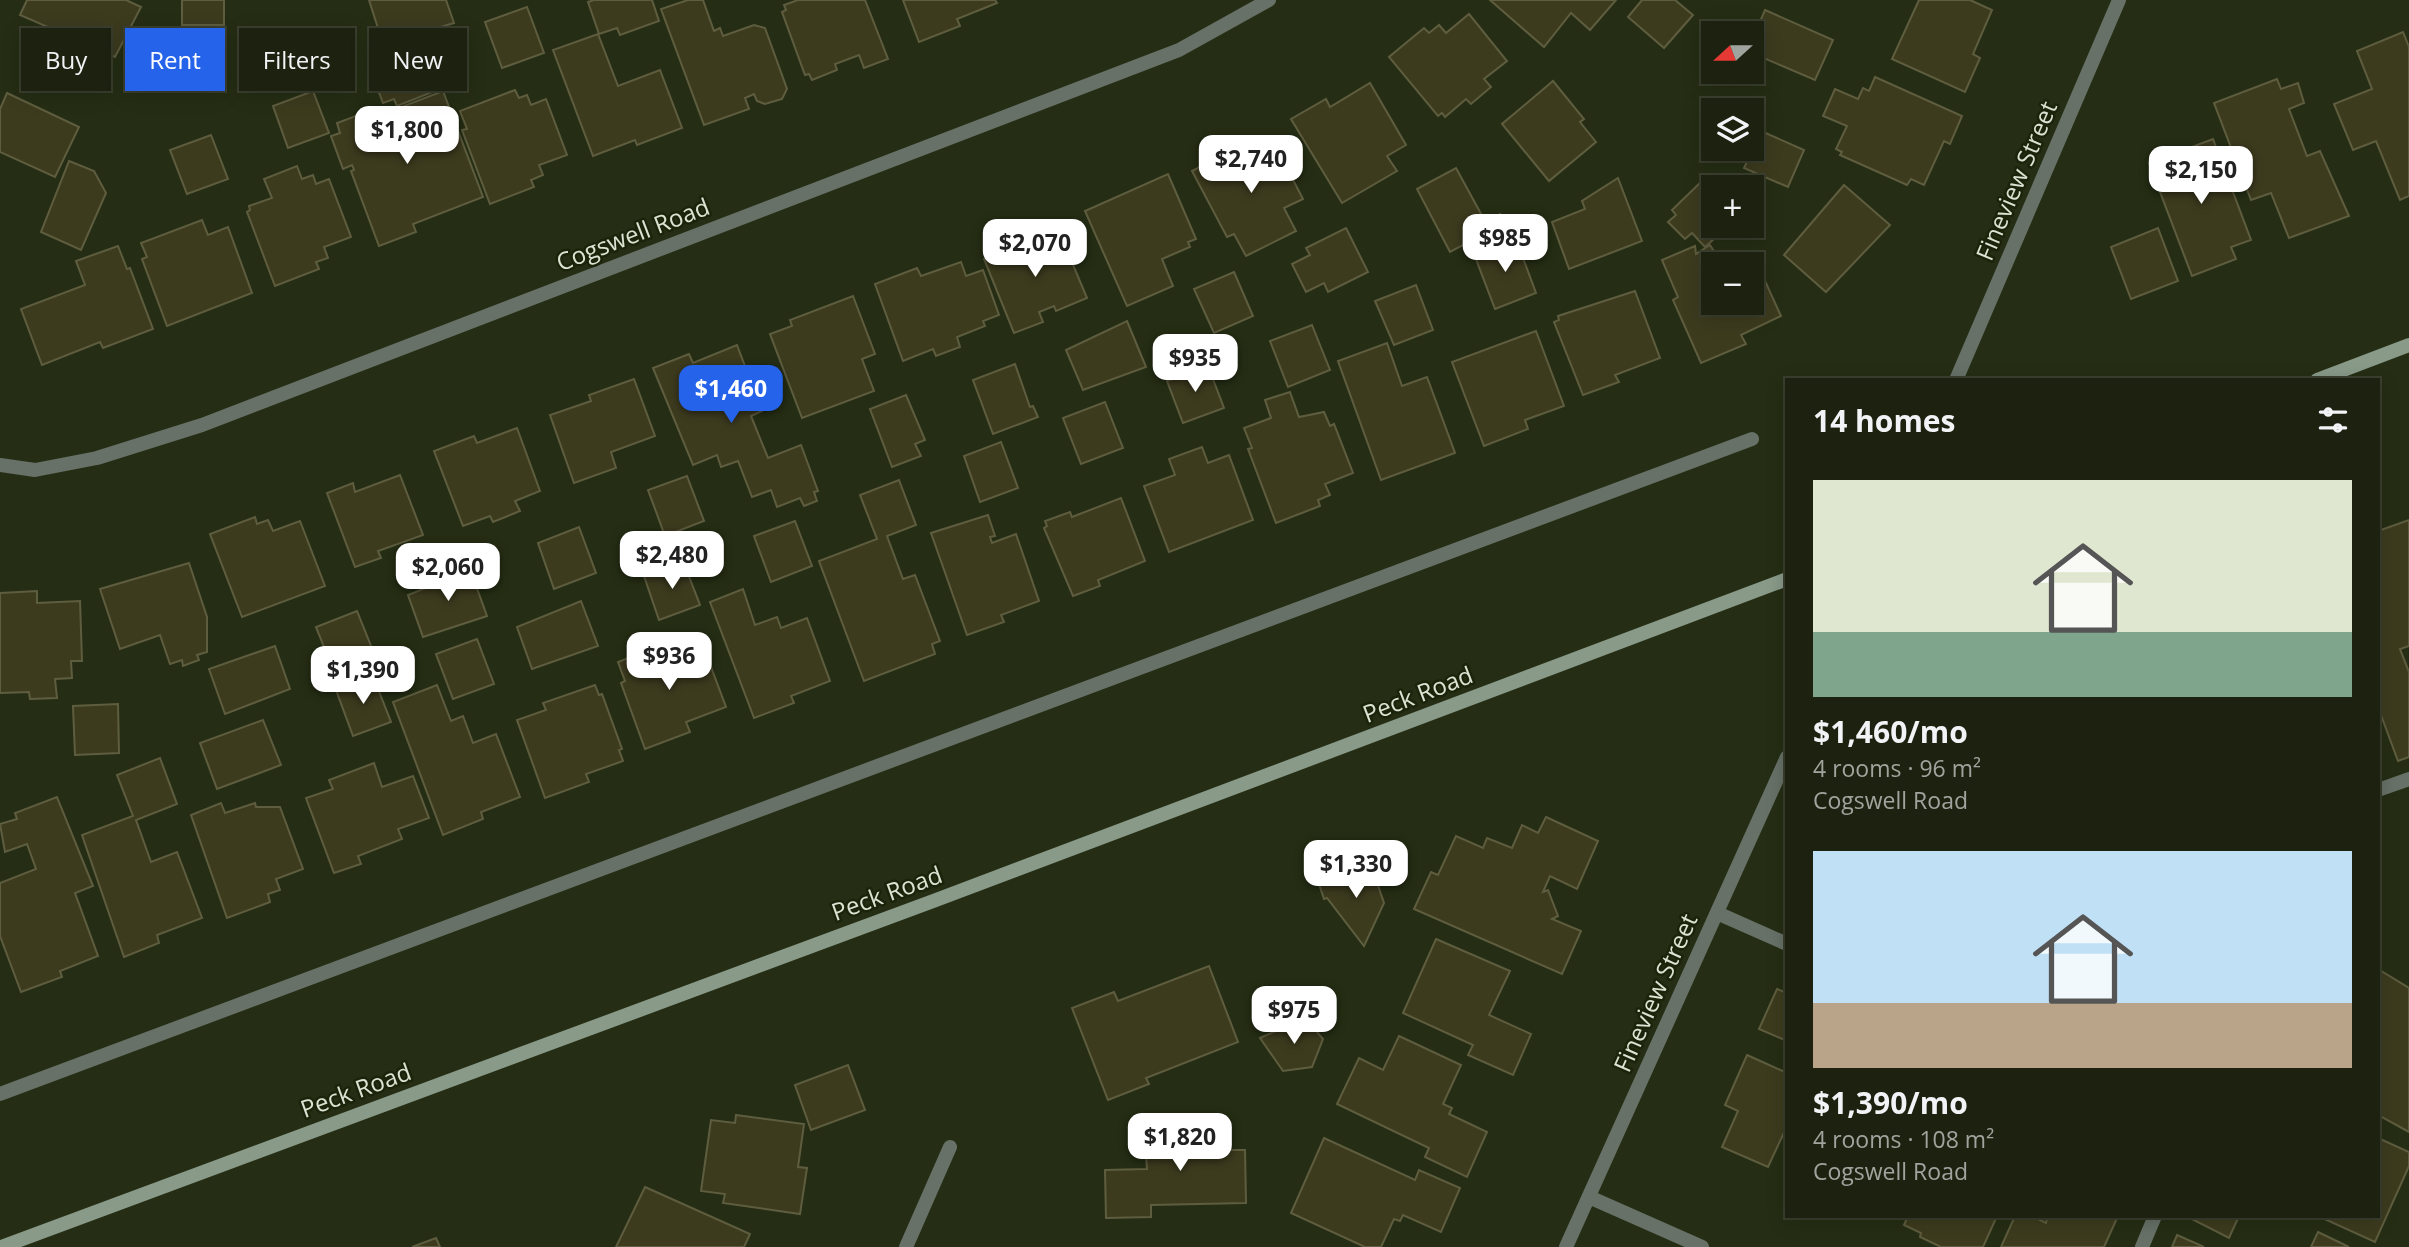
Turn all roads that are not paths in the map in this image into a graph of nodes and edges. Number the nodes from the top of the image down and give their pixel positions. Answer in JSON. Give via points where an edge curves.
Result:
{"nodes":[{"id":1,"x":1269,"y":0,"type":"edge"},
{"id":2,"x":2119,"y":0,"type":"edge"},
{"id":3,"x":2409,"y":345,"type":"edge"},
{"id":4,"x":1957,"y":378,"type":"edge"},
{"id":5,"x":2322,"y":378,"type":"edge"},
{"id":6,"x":1752,"y":439,"type":"dead end"},
{"id":7,"x":0,"y":465,"type":"edge"},
{"id":8,"x":1785,"y":580,"type":"edge"},
{"id":9,"x":1785,"y":761,"type":"edge"},
{"id":10,"x":2409,"y":779,"type":"edge"},
{"id":11,"x":2380,"y":789,"type":"edge"},
{"id":12,"x":1717,"y":913,"type":"junction"},
{"id":13,"x":1785,"y":943,"type":"edge"},
{"id":14,"x":0,"y":1094,"type":"edge"},
{"id":15,"x":950,"y":1147,"type":"dead end"},
{"id":16,"x":1589,"y":1197,"type":"junction"},
{"id":17,"x":2154,"y":1218,"type":"edge"},
{"id":18,"x":1,"y":1247,"type":"edge"},
{"id":19,"x":906,"y":1247,"type":"edge"},
{"id":20,"x":1566,"y":1247,"type":"edge"},
{"id":21,"x":1702,"y":1247,"type":"edge"},
{"id":22,"x":2142,"y":1247,"type":"edge"}],
"edges":[{"from":1,"to":7,"type":"street","name":"Cogswell Road","via":[[1179,50],[202,425],[97,458],[35,470]]},
{"from":2,"to":4,"type":"street","name":"Fineview Street"},
{"from":3,"to":5,"type":"main road"},
{"from":6,"to":14,"type":"street"},
{"from":8,"to":18,"type":"main road","name":"Peck Road"},
{"from":9,"to":12,"type":"street","name":"Fineview Street"},
{"from":10,"to":11,"type":"street"},
{"from":12,"to":13,"type":"street"},
{"from":12,"to":16,"type":"street","name":"Fineview Street"},
{"from":15,"to":19,"type":"street"},
{"from":16,"to":20,"type":"street","name":"Fineview Street"},
{"from":16,"to":21,"type":"street"},
{"from":17,"to":22,"type":"street"}]}
